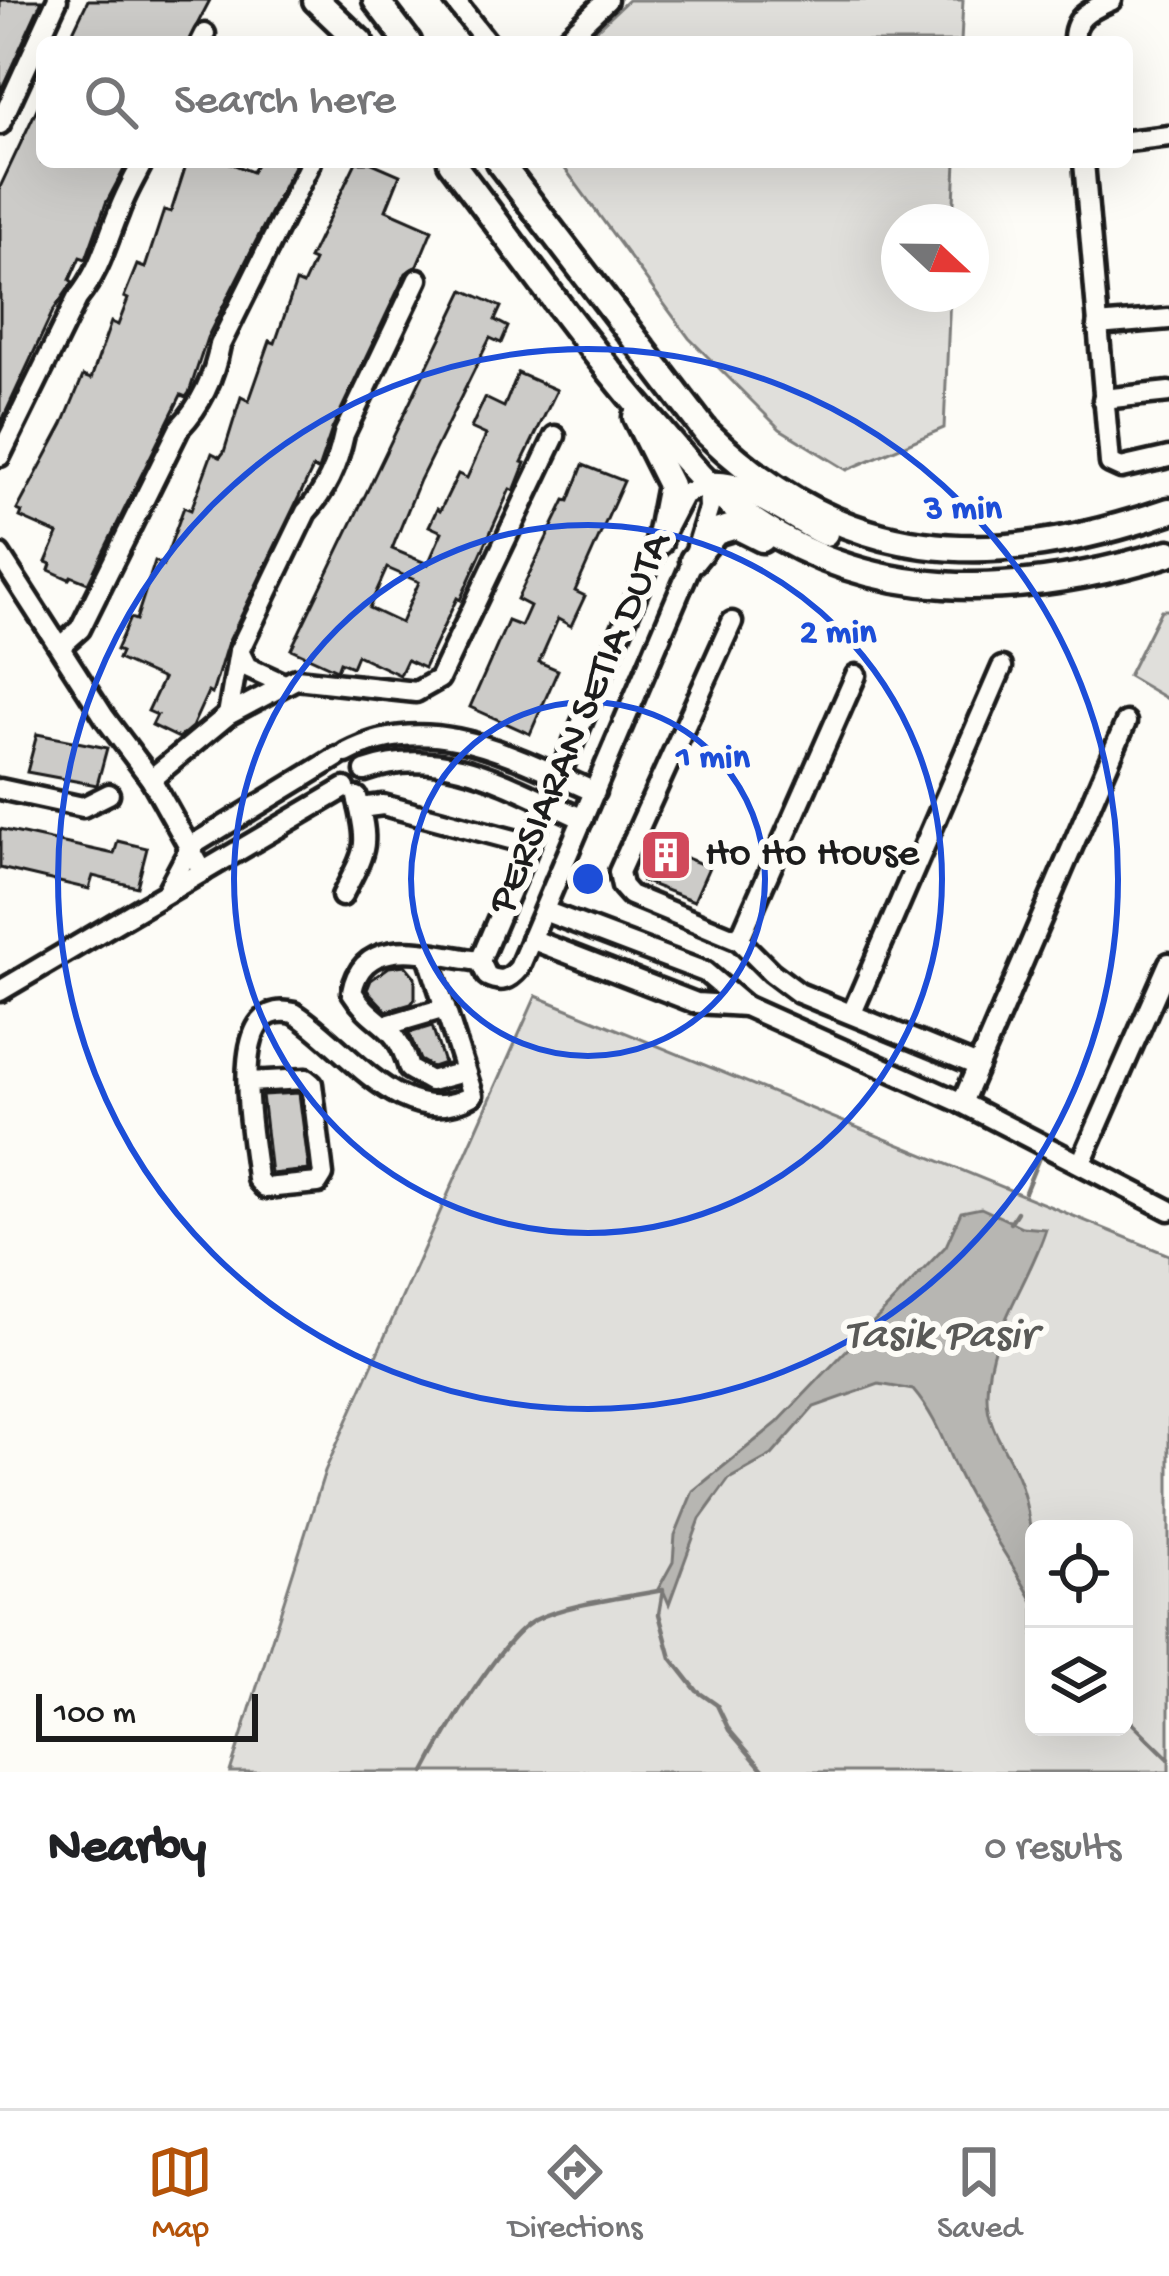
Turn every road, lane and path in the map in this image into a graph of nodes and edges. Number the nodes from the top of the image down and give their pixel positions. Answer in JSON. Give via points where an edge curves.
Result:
{"nodes":[{"id":1,"x":57,"y":0,"type":"edge"},
{"id":2,"x":316,"y":0,"type":"edge"},
{"id":3,"x":376,"y":0,"type":"edge"},
{"id":4,"x":454,"y":0,"type":"edge"},
{"id":5,"x":607,"y":0,"type":"edge"},
{"id":6,"x":1112,"y":0,"type":"edge"},
{"id":7,"x":40,"y":36,"type":"edge"},
{"id":8,"x":354,"y":36,"type":"edge"},
{"id":9,"x":403,"y":36,"type":"edge"},
{"id":10,"x":482,"y":36,"type":"edge"},
{"id":11,"x":569,"y":36,"type":"edge"},
{"id":12,"x":1075,"y":36,"type":"edge"},
{"id":13,"x":36,"y":46,"type":"edge"},
{"id":14,"x":0,"y":124,"type":"edge"},
{"id":15,"x":1169,"y":136,"type":"edge"},
{"id":16,"x":1133,"y":140,"type":"edge"},
{"id":17,"x":140,"y":168,"type":"edge"},
{"id":18,"x":307,"y":168,"type":"edge"},
{"id":19,"x":456,"y":168,"type":"edge"},
{"id":20,"x":503,"y":168,"type":"edge"},
{"id":21,"x":1084,"y":168,"type":"edge"},
{"id":22,"x":418,"y":279,"type":"dead end"},
{"id":23,"x":1169,"y":319,"type":"edge"},
{"id":24,"x":618,"y":321,"type":"junction"},
{"id":25,"x":1097,"y":325,"type":"junction"},
{"id":26,"x":625,"y":390,"type":"junction"},
{"id":27,"x":1169,"y":392,"type":"edge"},
{"id":28,"x":1103,"y":399,"type":"junction"},
{"id":29,"x":555,"y":436,"type":"dead end"},
{"id":30,"x":0,"y":456,"type":"edge"},
{"id":31,"x":1169,"y":457,"type":"edge"},
{"id":32,"x":709,"y":485,"type":"junction"},
{"id":33,"x":1169,"y":512,"type":"edge"},
{"id":34,"x":882,"y":540,"type":"junction"},
{"id":35,"x":659,"y":542,"type":"junction"},
{"id":36,"x":816,"y":554,"type":"junction"},
{"id":37,"x":1169,"y":554,"type":"edge"},
{"id":38,"x":0,"y":555,"type":"edge"},
{"id":39,"x":693,"y":560,"type":"junction"},
{"id":40,"x":732,"y":622,"type":"dead end"},
{"id":41,"x":62,"y":645,"type":"junction"},
{"id":42,"x":239,"y":650,"type":"junction"},
{"id":43,"x":1003,"y":667,"type":"dead end"},
{"id":44,"x":856,"y":675,"type":"dead end"},
{"id":45,"x":284,"y":685,"type":"junction"},
{"id":46,"x":228,"y":716,"type":"junction"},
{"id":47,"x":1126,"y":722,"type":"dead end"},
{"id":48,"x":342,"y":755,"type":"junction"},
{"id":49,"x":559,"y":776,"type":"junction"},
{"id":50,"x":151,"y":778,"type":"junction"},
{"id":51,"x":355,"y":782,"type":"junction"},
{"id":52,"x":0,"y":789,"type":"edge"},
{"id":53,"x":595,"y":792,"type":"junction"},
{"id":54,"x":110,"y":794,"type":"dead end"},
{"id":55,"x":547,"y":803,"type":"junction"},
{"id":56,"x":360,"y":808,"type":"junction"},
{"id":57,"x":583,"y":819,"type":"junction"},
{"id":58,"x":529,"y":844,"type":"junction"},
{"id":59,"x":191,"y":845,"type":"junction"},
{"id":60,"x":203,"y":872,"type":"junction"},
{"id":61,"x":167,"y":891,"type":"junction"},
{"id":62,"x":342,"y":896,"type":"dead end"},
{"id":63,"x":544,"y":911,"type":"junction"},
{"id":64,"x":531,"y":939,"type":"junction"},
{"id":65,"x":739,"y":940,"type":"junction"},
{"id":66,"x":428,"y":955,"type":"junction"},
{"id":67,"x":481,"y":961,"type":"junction"},
{"id":68,"x":1169,"y":963,"type":"edge"},
{"id":69,"x":0,"y":992,"type":"edge"},
{"id":70,"x":746,"y":1006,"type":"junction"},
{"id":71,"x":445,"y":1008,"type":"junction"},
{"id":72,"x":852,"y":1013,"type":"junction"},
{"id":73,"x":388,"y":1025,"type":"junction"},
{"id":74,"x":978,"y":1066,"type":"junction"},
{"id":75,"x":455,"y":1074,"type":"dead end"},
{"id":76,"x":249,"y":1082,"type":"junction"},
{"id":77,"x":962,"y":1103,"type":"junction"},
{"id":78,"x":1081,"y":1163,"type":"junction"},
{"id":79,"x":1169,"y":1210,"type":"edge"}],
"edges":[{"from":1,"to":7,"type":"street"},
{"from":2,"to":8,"type":"main road"},
{"from":3,"to":9,"type":"main road"},
{"from":4,"to":10,"type":"street"},
{"from":5,"to":11,"type":"street"},
{"from":6,"to":12,"type":"street","via":[[1084,13]]},
{"from":13,"to":14,"type":"street"},
{"from":15,"to":16,"type":"street"},
{"from":17,"to":30,"type":"street"},
{"from":18,"to":41,"type":"street","via":[[196,410],[180,427],[80,629]]},
{"from":19,"to":26,"type":"main road"},
{"from":20,"to":24,"type":"main road"},
{"from":21,"to":25,"type":"street"},
{"from":22,"to":42,"type":"street","via":[[339,458]]},
{"from":23,"to":25,"type":"street"},
{"from":24,"to":32,"type":"main road","via":[[646,380],[698,445]]},
{"from":24,"to":34,"type":"main road","via":[[735,460],[798,502]]},
{"from":25,"to":28,"type":"street"},
{"from":26,"to":32,"type":"main road"},
{"from":26,"to":35,"type":"main road","via":[[670,485]]},
{"from":27,"to":28,"type":"street"},
{"from":28,"to":31,"type":"street","via":[[1113,466]]},
{"from":29,"to":45,"type":"street","via":[[439,679],[416,692],[296,679]]},
{"from":32,"to":34,"type":"main road","via":[[744,487],[831,536]]},
{"from":32,"to":35,"type":"street","name":"PERSIARAN SETIA DUTA","via":[[684,494]]},
{"from":32,"to":36,"type":"main road"},
{"from":32,"to":39,"type":"street","name":"PERSIARAN SETIA DUTA"},
{"from":33,"to":34,"type":"main road","via":[[989,549]]},
{"from":35,"to":49,"type":"street","name":"PERSIARAN SETIA DUTA"},
{"from":36,"to":37,"type":"main road","via":[[915,584],[976,588]]},
{"from":36,"to":39,"type":"main road","via":[[736,526],[716,532]]},
{"from":38,"to":41,"type":"street"},
{"from":39,"to":53,"type":"street","name":"PERSIARAN SETIA DUTA"},
{"from":40,"to":65,"type":"street","via":[[619,872],[630,895]]},
{"from":41,"to":50,"type":"street"},
{"from":42,"to":45,"type":"street","via":[[247,668]]},
{"from":42,"to":46,"type":"street"},
{"from":43,"to":72,"type":"street"},
{"from":44,"to":65,"type":"street"},
{"from":45,"to":46,"type":"street"},
{"from":46,"to":50,"type":"street"},
{"from":47,"to":74,"type":"street"},
{"from":48,"to":49,"type":"street","via":[[412,734],[478,742]]},
{"from":48,"to":51,"type":"street","via":[[363,762]]},
{"from":48,"to":51,"type":"street","via":[[332,775]]},
{"from":48,"to":59,"type":"street"},
{"from":49,"to":53,"type":"street"},
{"from":49,"to":55,"type":"street","name":"PERSIARAN SETIA DUTA"},
{"from":50,"to":59,"type":"street"},
{"from":51,"to":55,"type":"street","via":[[389,763],[427,759]]},
{"from":51,"to":56,"type":"street"},
{"from":51,"to":60,"type":"street"},
{"from":52,"to":54,"type":"street","via":[[83,807]]},
{"from":53,"to":57,"type":"street","name":"PERSIARAN SETIA DUTA"},
{"from":55,"to":57,"type":"street"},
{"from":55,"to":58,"type":"street","name":"PERSIARAN SETIA DUTA"},
{"from":56,"to":58,"type":"street","via":[[383,805]]},
{"from":56,"to":62,"type":"street","via":[[365,850]]},
{"from":57,"to":63,"type":"street","name":"PERSIARAN SETIA DUTA"},
{"from":58,"to":67,"type":"street","name":"PERSIARAN SETIA DUTA"},
{"from":59,"to":60,"type":"street"},
{"from":59,"to":61,"type":"street"},
{"from":60,"to":61,"type":"street"},
{"from":61,"to":69,"type":"street"},
{"from":63,"to":64,"type":"street","name":"PERSIARAN SETIA DUTA"},
{"from":63,"to":70,"type":"street","via":[[705,972]]},
{"from":64,"to":67,"type":"street","name":"PERSIARAN SETIA DUTA","via":[[506,980],[487,976]]},
{"from":64,"to":70,"type":"street","via":[[696,1003]]},
{"from":65,"to":72,"type":"street","via":[[799,993]]},
{"from":66,"to":67,"type":"street"},
{"from":66,"to":71,"type":"street"},
{"from":66,"to":73,"type":"street","via":[[372,955],[356,974],[352,992]]},
{"from":68,"to":78,"type":"street"},
{"from":70,"to":77,"type":"street"},
{"from":71,"to":73,"type":"street"},
{"from":71,"to":76,"type":"street","via":[[473,1096],[460,1103],[413,1103],[393,1093],[305,1020],[281,1010],[257,1024],[248,1041]]},
{"from":72,"to":74,"type":"street"},
{"from":73,"to":75,"type":"street","via":[[417,1076]]},
{"from":74,"to":77,"type":"street"},
{"from":76,"to":76,"type":"street","via":[[257,1180],[265,1188],[317,1183],[323,1174],[312,1084]]},
{"from":77,"to":78,"type":"street"},
{"from":78,"to":79,"type":"street"}]}
